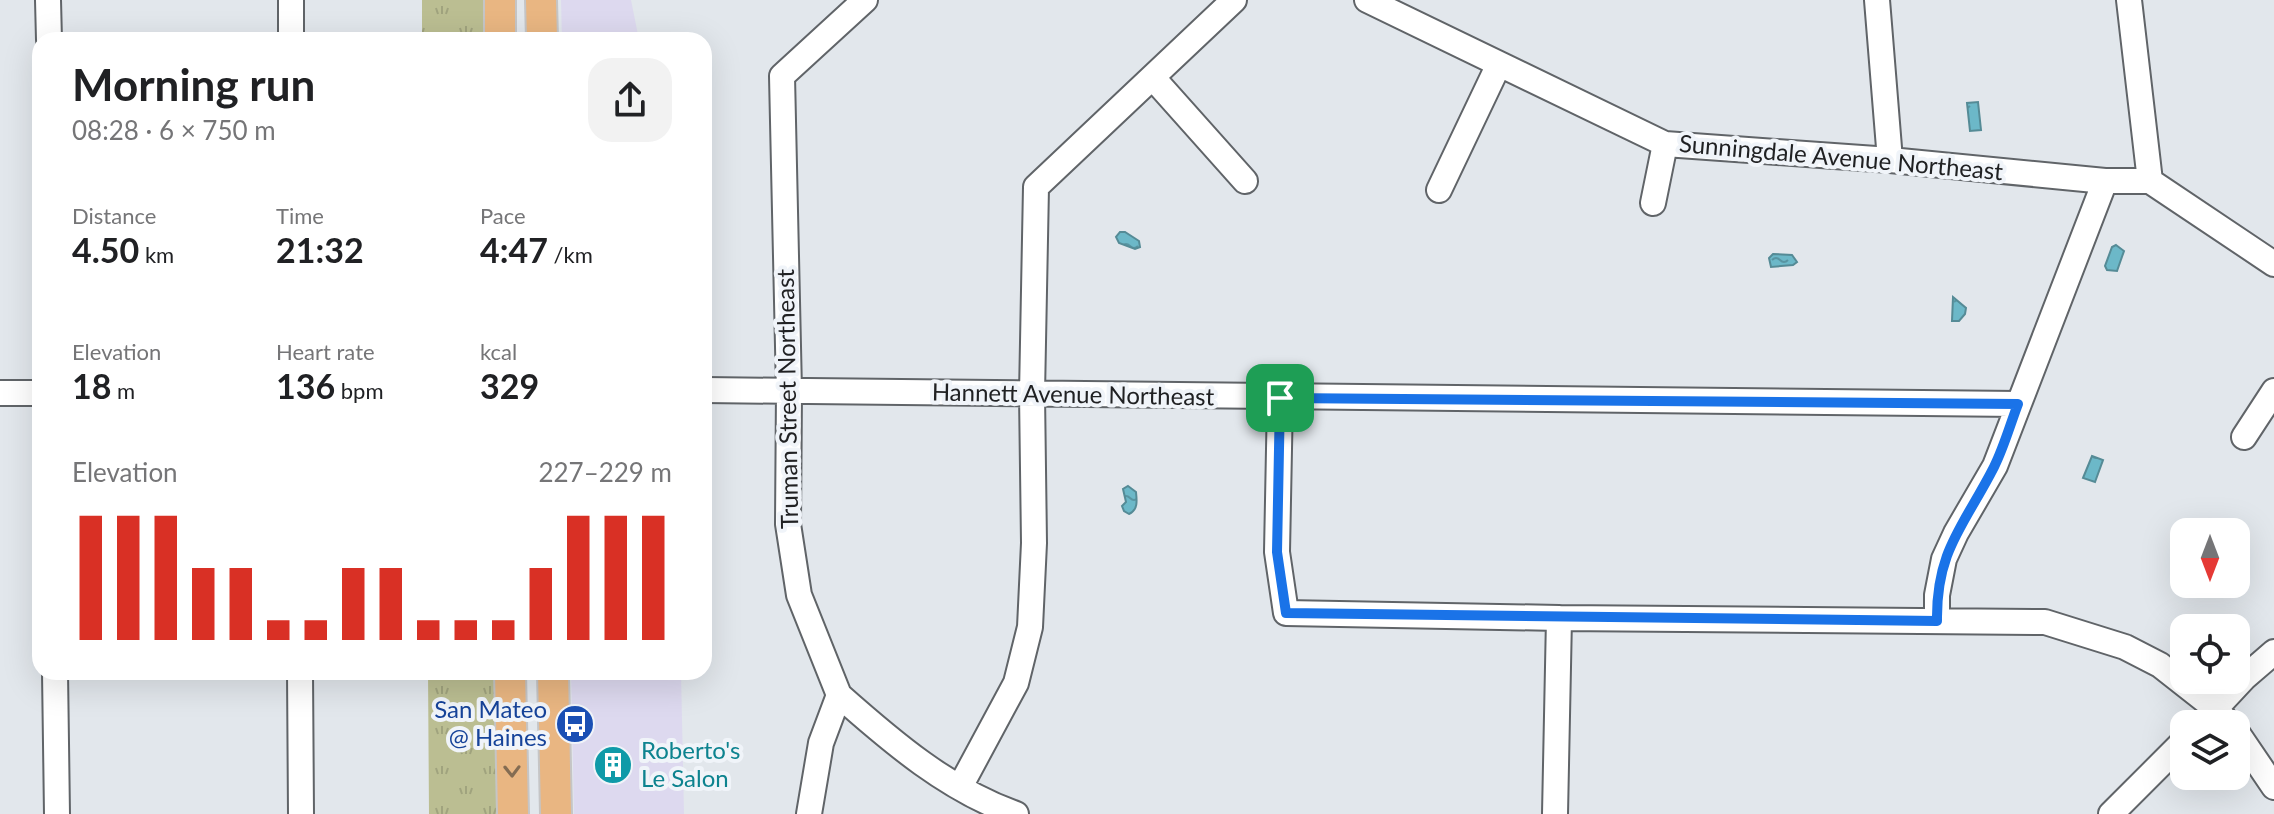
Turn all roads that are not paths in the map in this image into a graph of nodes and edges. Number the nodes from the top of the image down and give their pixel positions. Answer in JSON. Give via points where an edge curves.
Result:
{"nodes":[{"id":1,"x":48,"y":0,"type":"edge"},
{"id":2,"x":291,"y":0,"type":"edge"},
{"id":3,"x":500,"y":0,"type":"edge"},
{"id":4,"x":541,"y":0,"type":"edge"},
{"id":5,"x":832,"y":0,"type":"edge"},
{"id":6,"x":1234,"y":0,"type":"edge"},
{"id":7,"x":1367,"y":0,"type":"edge"},
{"id":8,"x":1877,"y":0,"type":"edge"},
{"id":9,"x":2129,"y":0,"type":"edge"},
{"id":10,"x":862,"y":3,"type":"edge"},
{"id":11,"x":49,"y":32,"type":"edge"},
{"id":12,"x":291,"y":32,"type":"edge"},
{"id":13,"x":500,"y":32,"type":"edge"},
{"id":14,"x":542,"y":32,"type":"edge"},
{"id":15,"x":1499,"y":64,"type":"junction"},
{"id":16,"x":1154,"y":79,"type":"junction"},
{"id":17,"x":1665,"y":144,"type":"junction"},
{"id":18,"x":1890,"y":160,"type":"junction"},
{"id":19,"x":1245,"y":181,"type":"dead end"},
{"id":20,"x":2105,"y":181,"type":"junction"},
{"id":21,"x":2150,"y":181,"type":"junction"},
{"id":22,"x":1439,"y":190,"type":"dead end"},
{"id":23,"x":1653,"y":203,"type":"dead end"},
{"id":24,"x":2274,"y":264,"type":"edge"},
{"id":25,"x":712,"y":390,"type":"edge"},
{"id":26,"x":789,"y":391,"type":"junction"},
{"id":27,"x":2274,"y":391,"type":"edge"},
{"id":28,"x":0,"y":393,"type":"edge"},
{"id":29,"x":32,"y":393,"type":"edge"},
{"id":30,"x":1032,"y":394,"type":"junction"},
{"id":31,"x":1280,"y":398,"type":"junction"},
{"id":32,"x":2018,"y":404,"type":"junction"},
{"id":33,"x":2244,"y":437,"type":"dead end"},
{"id":34,"x":1559,"y":618,"type":"junction"},
{"id":35,"x":1937,"y":621,"type":"junction"},
{"id":36,"x":2274,"y":652,"type":"edge"},
{"id":37,"x":55,"y":680,"type":"edge"},
{"id":38,"x":300,"y":680,"type":"edge"},
{"id":39,"x":510,"y":680,"type":"edge"},
{"id":40,"x":553,"y":680,"type":"edge"},
{"id":41,"x":839,"y":695,"type":"junction"},
{"id":42,"x":2207,"y":710,"type":"edge"},
{"id":43,"x":2222,"y":710,"type":"edge"},
{"id":44,"x":2250,"y":752,"type":"edge"},
{"id":45,"x":2170,"y":755,"type":"edge"},
{"id":46,"x":960,"y":787,"type":"junction"},
{"id":47,"x":2274,"y":787,"type":"edge"},
{"id":48,"x":57,"y":814,"type":"edge"},
{"id":49,"x":301,"y":814,"type":"edge"},
{"id":50,"x":513,"y":814,"type":"edge"},
{"id":51,"x":556,"y":814,"type":"edge"},
{"id":52,"x":809,"y":814,"type":"edge"},
{"id":53,"x":1016,"y":814,"type":"edge"},
{"id":54,"x":1555,"y":814,"type":"edge"},
{"id":55,"x":2111,"y":814,"type":"edge"}],
"edges":[{"from":1,"to":11,"type":"street"},
{"from":2,"to":12,"type":"street"},
{"from":3,"to":13,"type":"main road"},
{"from":4,"to":14,"type":"main road"},
{"from":5,"to":10,"type":"street"},
{"from":6,"to":16,"type":"street"},
{"from":7,"to":15,"type":"street","name":"Sunningdale Avenue Northeast"},
{"from":8,"to":18,"type":"street"},
{"from":9,"to":21,"type":"street"},
{"from":10,"to":26,"type":"street","name":"Truman Street Northeast","via":[[782,76]]},
{"from":15,"to":17,"type":"street","name":"Sunningdale Avenue Northeast"},
{"from":15,"to":22,"type":"street"},
{"from":16,"to":19,"type":"street"},
{"from":16,"to":30,"type":"street","via":[[1036,187]]},
{"from":17,"to":18,"type":"street","name":"Sunningdale Avenue Northeast"},
{"from":17,"to":23,"type":"street"},
{"from":18,"to":20,"type":"street","name":"Sunningdale Avenue Northeast"},
{"from":20,"to":21,"type":"street","name":"Sunningdale Avenue Northeast"},
{"from":20,"to":32,"type":"street"},
{"from":21,"to":24,"type":"street"},
{"from":25,"to":26,"type":"street","name":"Hannett Avenue Northeast"},
{"from":26,"to":30,"type":"street","name":"Hannett Avenue Northeast"},
{"from":26,"to":41,"type":"street","name":"Truman Street Northeast","via":[[788,524],[799,595]]},
{"from":27,"to":33,"type":"street"},
{"from":28,"to":29,"type":"street"},
{"from":30,"to":31,"type":"street","name":"Hannett Avenue Northeast"},
{"from":30,"to":46,"type":"street","via":[[1030,627],[1016,683]]},
{"from":31,"to":32,"type":"street","name":"Hannett Avenue Northeast"},
{"from":31,"to":34,"type":"street","via":[[1277,552],[1286,613]]},
{"from":32,"to":35,"type":"street","via":[[1995,466],[1944,559]]},
{"from":34,"to":35,"type":"street"},
{"from":34,"to":54,"type":"street"},
{"from":35,"to":42,"type":"street","via":[[2032,621],[2084,632],[2160,665]]},
{"from":36,"to":43,"type":"street","via":[[2244,678]]},
{"from":37,"to":48,"type":"street"},
{"from":38,"to":49,"type":"street"},
{"from":39,"to":50,"type":"main road","one_way":true},
{"from":40,"to":51,"type":"main road"},
{"from":41,"to":46,"type":"street","via":[[901,750]]},
{"from":41,"to":52,"type":"street","via":[[821,743]]},
{"from":44,"to":47,"type":"street"},
{"from":45,"to":55,"type":"street"},
{"from":46,"to":53,"type":"street"}]}
